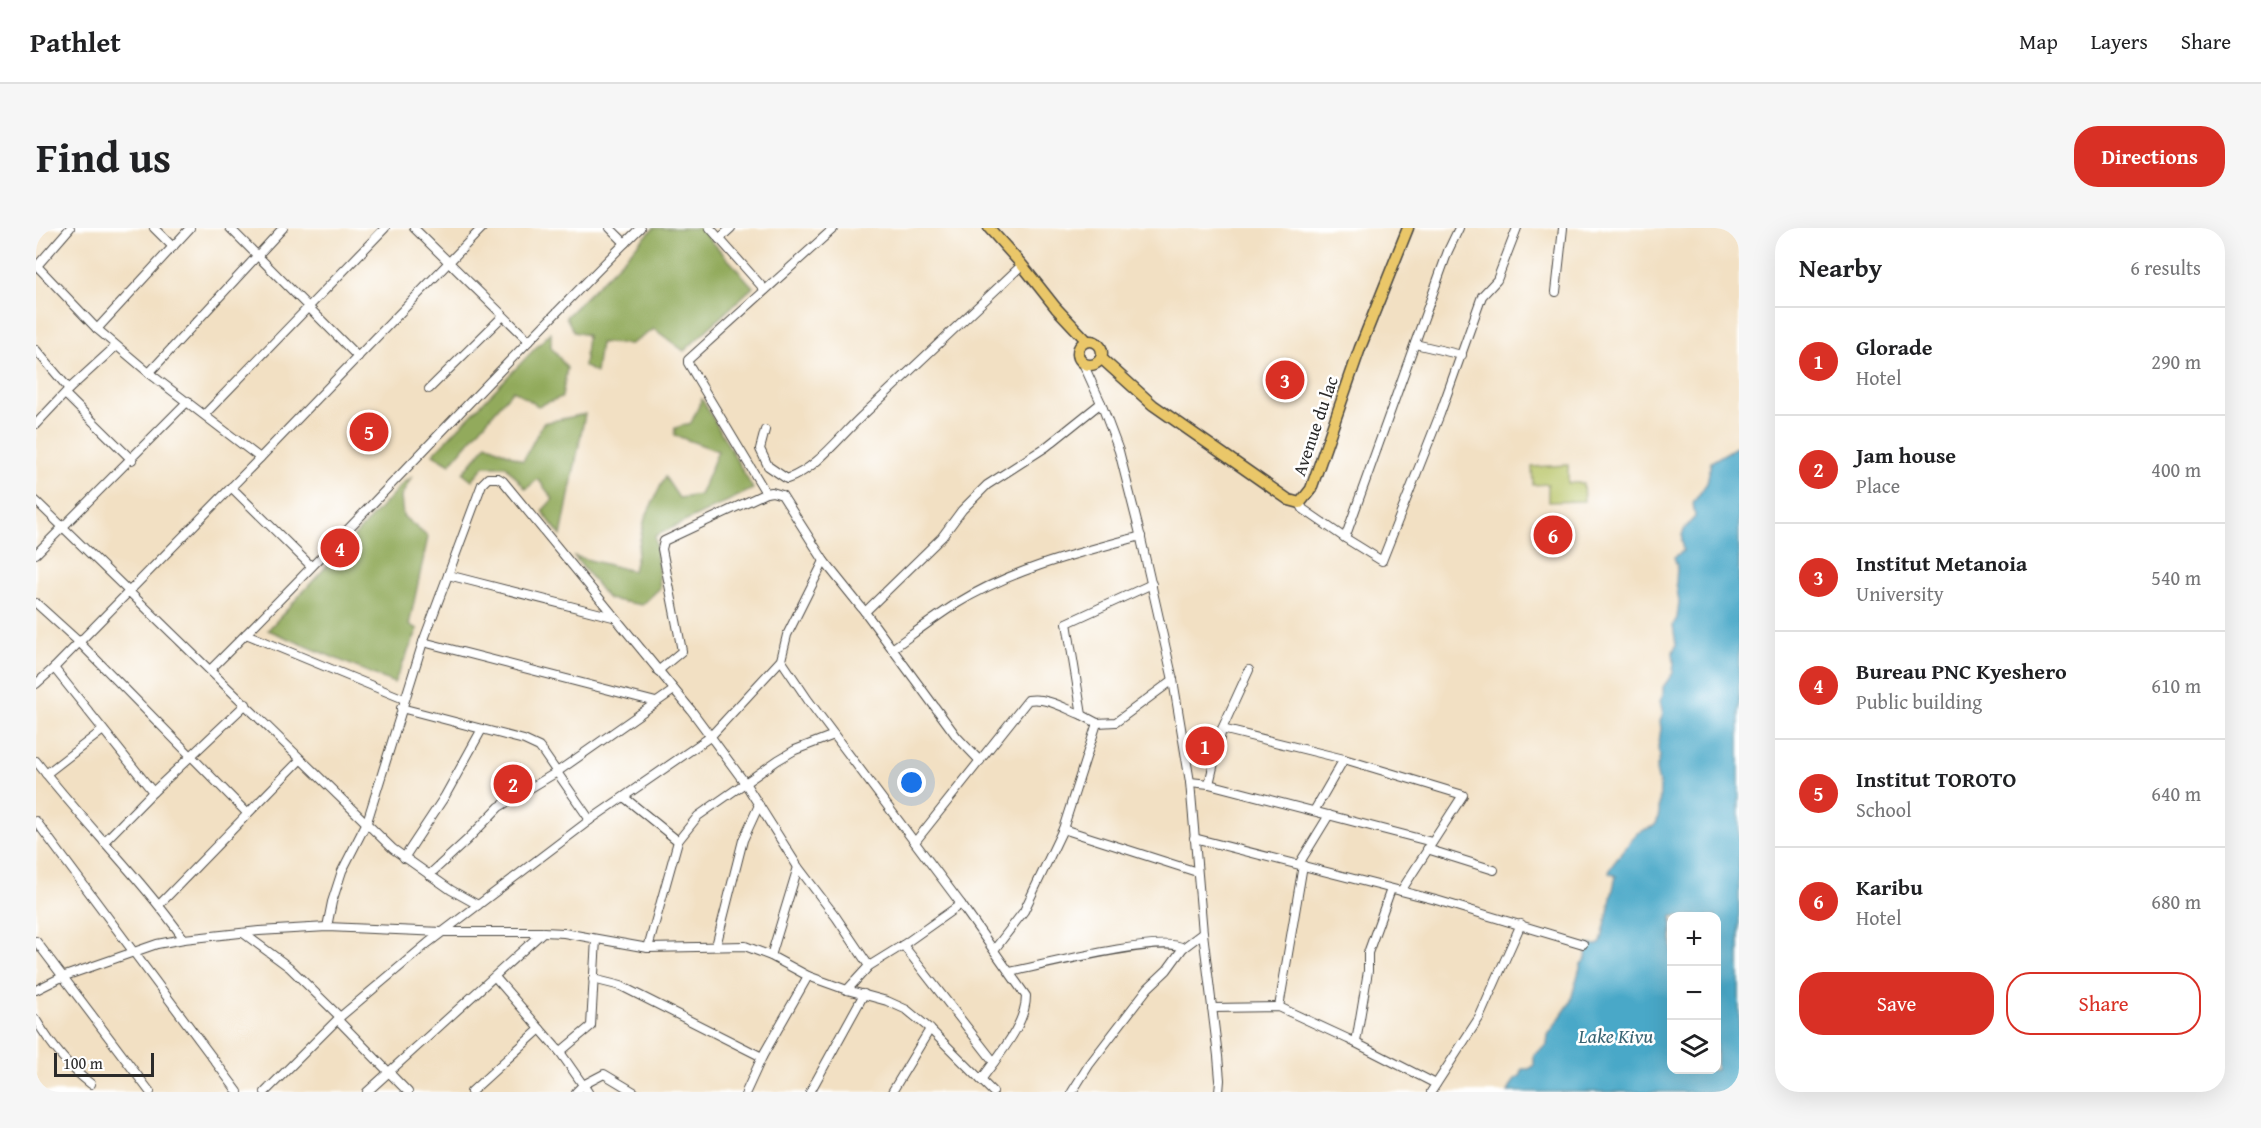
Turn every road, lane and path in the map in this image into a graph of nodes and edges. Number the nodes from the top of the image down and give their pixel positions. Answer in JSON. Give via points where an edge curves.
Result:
{"nodes":[{"id":1,"x":70,"y":228,"type":"edge"},
{"id":2,"x":154,"y":228,"type":"edge"},
{"id":3,"x":190,"y":228,"type":"edge"},
{"id":4,"x":230,"y":228,"type":"edge"},
{"id":5,"x":283,"y":228,"type":"edge"},
{"id":6,"x":385,"y":228,"type":"edge"},
{"id":7,"x":414,"y":228,"type":"edge"},
{"id":8,"x":482,"y":228,"type":"edge"},
{"id":9,"x":610,"y":228,"type":"edge"},
{"id":10,"x":640,"y":228,"type":"edge"},
{"id":11,"x":710,"y":228,"type":"edge"},
{"id":12,"x":731,"y":228,"type":"edge"},
{"id":13,"x":834,"y":228,"type":"edge"},
{"id":14,"x":989,"y":228,"type":"edge"},
{"id":15,"x":1408,"y":228,"type":"edge"},
{"id":16,"x":1459,"y":228,"type":"edge"},
{"id":17,"x":1517,"y":228,"type":"edge"},
{"id":18,"x":1563,"y":228,"type":"edge"},
{"id":19,"x":719,"y":239,"type":"junction"},
{"id":20,"x":625,"y":243,"type":"junction"},
{"id":21,"x":173,"y":247,"type":"junction"},
{"id":22,"x":256,"y":255,"type":"junction"},
{"id":23,"x":448,"y":263,"type":"junction"},
{"id":24,"x":1022,"y":264,"type":"junction"},
{"id":25,"x":37,"y":265,"type":"edge"},
{"id":26,"x":765,"y":290,"type":"junction"},
{"id":27,"x":1556,"y":292,"type":"dead end"},
{"id":28,"x":308,"y":307,"type":"junction"},
{"id":29,"x":503,"y":316,"type":"junction"},
{"id":30,"x":97,"y":329,"type":"junction"},
{"id":31,"x":529,"y":341,"type":"junction"},
{"id":32,"x":1087,"y":341,"type":"junction"},
{"id":33,"x":1415,"y":344,"type":"junction"},
{"id":34,"x":116,"y":346,"type":"junction"},
{"id":35,"x":36,"y":350,"type":"edge"},
{"id":36,"x":1462,"y":355,"type":"junction"},
{"id":37,"x":358,"y":357,"type":"junction"},
{"id":38,"x":1101,"y":358,"type":"junction"},
{"id":39,"x":1082,"y":361,"type":"junction"},
{"id":40,"x":149,"y":373,"type":"junction"},
{"id":41,"x":429,"y":389,"type":"dead end"},
{"id":42,"x":67,"y":391,"type":"junction"},
{"id":43,"x":188,"y":401,"type":"junction"},
{"id":44,"x":1101,"y":403,"type":"junction"},
{"id":45,"x":205,"y":414,"type":"junction"},
{"id":46,"x":36,"y":424,"type":"edge"},
{"id":47,"x":765,"y":430,"type":"dead end"},
{"id":48,"x":260,"y":458,"type":"junction"},
{"id":49,"x":132,"y":460,"type":"junction"},
{"id":50,"x":231,"y":487,"type":"junction"},
{"id":51,"x":766,"y":493,"type":"junction"},
{"id":52,"x":36,"y":501,"type":"edge"},
{"id":53,"x":1300,"y":503,"type":"junction"},
{"id":54,"x":62,"y":528,"type":"junction"},
{"id":55,"x":1141,"y":536,"type":"junction"},
{"id":56,"x":1345,"y":538,"type":"junction"},
{"id":57,"x":36,"y":554,"type":"edge"},
{"id":58,"x":824,"y":561,"type":"junction"},
{"id":59,"x":312,"y":566,"type":"junction"},
{"id":60,"x":448,"y":574,"type":"junction"},
{"id":61,"x":1152,"y":584,"type":"junction"},
{"id":62,"x":129,"y":592,"type":"junction"},
{"id":63,"x":36,"y":603,"type":"edge"},
{"id":64,"x":865,"y":612,"type":"junction"},
{"id":65,"x":614,"y":617,"type":"junction"},
{"id":66,"x":246,"y":634,"type":"junction"},
{"id":67,"x":79,"y":642,"type":"junction"},
{"id":68,"x":423,"y":642,"type":"junction"},
{"id":69,"x":892,"y":648,"type":"junction"},
{"id":70,"x":781,"y":660,"type":"junction"},
{"id":71,"x":54,"y":668,"type":"junction"},
{"id":72,"x":210,"y":670,"type":"junction"},
{"id":73,"x":658,"y":670,"type":"junction"},
{"id":74,"x":1249,"y":670,"type":"dead end"},
{"id":75,"x":1173,"y":680,"type":"junction"},
{"id":76,"x":36,"y":684,"type":"edge"},
{"id":77,"x":674,"y":690,"type":"junction"},
{"id":78,"x":656,"y":702,"type":"junction"},
{"id":79,"x":246,"y":704,"type":"junction"},
{"id":80,"x":402,"y":704,"type":"junction"},
{"id":81,"x":1082,"y":715,"type":"junction"},
{"id":82,"x":1097,"y":723,"type":"junction"},
{"id":83,"x":482,"y":729,"type":"junction"},
{"id":84,"x":1222,"y":729,"type":"junction"},
{"id":85,"x":103,"y":730,"type":"junction"},
{"id":86,"x":834,"y":735,"type":"junction"},
{"id":87,"x":710,"y":737,"type":"junction"},
{"id":88,"x":191,"y":756,"type":"junction"},
{"id":89,"x":1344,"y":759,"type":"junction"},
{"id":90,"x":300,"y":760,"type":"junction"},
{"id":91,"x":36,"y":761,"type":"edge"},
{"id":92,"x":980,"y":761,"type":"junction"},
{"id":93,"x":557,"y":772,"type":"junction"},
{"id":94,"x":46,"y":774,"type":"junction"},
{"id":95,"x":1190,"y":782,"type":"junction"},
{"id":96,"x":745,"y":783,"type":"junction"},
{"id":97,"x":1209,"y":784,"type":"junction"},
{"id":98,"x":153,"y":792,"type":"junction"},
{"id":99,"x":625,"y":798,"type":"junction"},
{"id":100,"x":759,"y":805,"type":"junction"},
{"id":101,"x":1314,"y":811,"type":"junction"},
{"id":102,"x":247,"y":813,"type":"junction"},
{"id":103,"x":1329,"y":815,"type":"junction"},
{"id":104,"x":590,"y":820,"type":"junction"},
{"id":105,"x":36,"y":821,"type":"edge"},
{"id":106,"x":367,"y":822,"type":"junction"},
{"id":107,"x":1063,"y":829,"type":"junction"},
{"id":108,"x":1194,"y":838,"type":"junction"},
{"id":109,"x":678,"y":841,"type":"junction"},
{"id":110,"x":104,"y":842,"type":"junction"},
{"id":111,"x":915,"y":842,"type":"junction"},
{"id":112,"x":1430,"y":846,"type":"junction"},
{"id":113,"x":404,"y":858,"type":"junction"},
{"id":114,"x":1301,"y":865,"type":"junction"},
{"id":115,"x":798,"y":867,"type":"junction"},
{"id":116,"x":1494,"y":870,"type":"dead end"},
{"id":117,"x":1197,"y":872,"type":"junction"},
{"id":118,"x":429,"y":875,"type":"junction"},
{"id":119,"x":1391,"y":889,"type":"junction"},
{"id":120,"x":1401,"y":891,"type":"junction"},
{"id":121,"x":961,"y":904,"type":"junction"},
{"id":122,"x":159,"y":905,"type":"junction"},
{"id":123,"x":478,"y":905,"type":"junction"},
{"id":124,"x":1521,"y":924,"type":"junction"},
{"id":125,"x":327,"y":927,"type":"junction"},
{"id":126,"x":442,"y":932,"type":"junction"},
{"id":127,"x":543,"y":932,"type":"junction"},
{"id":128,"x":243,"y":933,"type":"junction"},
{"id":129,"x":1203,"y":933,"type":"junction"},
{"id":130,"x":184,"y":939,"type":"junction"},
{"id":131,"x":596,"y":939,"type":"junction"},
{"id":132,"x":36,"y":941,"type":"edge"},
{"id":133,"x":1583,"y":944,"type":"dead end"},
{"id":134,"x":903,"y":945,"type":"junction"},
{"id":135,"x":716,"y":946,"type":"junction"},
{"id":136,"x":648,"y":948,"type":"junction"},
{"id":137,"x":1183,"y":948,"type":"junction"},
{"id":138,"x":994,"y":950,"type":"junction"},
{"id":139,"x":133,"y":953,"type":"junction"},
{"id":140,"x":771,"y":956,"type":"junction"},
{"id":141,"x":869,"y":966,"type":"junction"},
{"id":142,"x":1010,"y":972,"type":"junction"},
{"id":143,"x":808,"y":976,"type":"junction"},
{"id":144,"x":62,"y":977,"type":"junction"},
{"id":145,"x":495,"y":977,"type":"junction"},
{"id":146,"x":593,"y":980,"type":"junction"},
{"id":147,"x":36,"y":990,"type":"edge"},
{"id":148,"x":847,"y":990,"type":"junction"},
{"id":149,"x":864,"y":994,"type":"junction"},
{"id":150,"x":1279,"y":1007,"type":"junction"},
{"id":151,"x":1212,"y":1008,"type":"junction"},
{"id":152,"x":339,"y":1018,"type":"junction"},
{"id":153,"x":36,"y":1020,"type":"edge"},
{"id":154,"x":540,"y":1029,"type":"junction"},
{"id":155,"x":930,"y":1029,"type":"junction"},
{"id":156,"x":1356,"y":1042,"type":"junction"},
{"id":157,"x":560,"y":1052,"type":"junction"},
{"id":158,"x":762,"y":1057,"type":"junction"},
{"id":159,"x":994,"y":1062,"type":"junction"},
{"id":160,"x":389,"y":1072,"type":"junction"},
{"id":161,"x":981,"y":1080,"type":"junction"},
{"id":162,"x":91,"y":1084,"type":"dead end"},
{"id":163,"x":1434,"y":1088,"type":"edge"},
{"id":164,"x":582,"y":1090,"type":"edge"},
{"id":165,"x":150,"y":1092,"type":"edge"},
{"id":166,"x":238,"y":1092,"type":"edge"},
{"id":167,"x":265,"y":1092,"type":"edge"},
{"id":168,"x":367,"y":1092,"type":"edge"},
{"id":169,"x":408,"y":1092,"type":"edge"},
{"id":170,"x":471,"y":1092,"type":"edge"},
{"id":171,"x":634,"y":1092,"type":"edge"},
{"id":172,"x":746,"y":1092,"type":"edge"},
{"id":173,"x":810,"y":1092,"type":"edge"},
{"id":174,"x":892,"y":1092,"type":"edge"},
{"id":175,"x":993,"y":1092,"type":"edge"},
{"id":176,"x":1072,"y":1092,"type":"edge"},
{"id":177,"x":1218,"y":1092,"type":"edge"}],
"edges":[{"from":1,"to":25,"type":"street"},
{"from":2,"to":21,"type":"street"},
{"from":3,"to":21,"type":"street"},
{"from":4,"to":22,"type":"street"},
{"from":5,"to":22,"type":"street"},
{"from":6,"to":28,"type":"street"},
{"from":7,"to":23,"type":"street"},
{"from":8,"to":23,"type":"street"},
{"from":9,"to":20,"type":"street"},
{"from":10,"to":20,"type":"street"},
{"from":11,"to":19,"type":"street"},
{"from":12,"to":19,"type":"street"},
{"from":13,"to":26,"type":"street"},
{"from":14,"to":24,"type":"main road"},
{"from":15,"to":53,"type":"main road","name":"Avenue du lac","via":[[1311,489]]},
{"from":16,"to":33,"type":"street"},
{"from":17,"to":36,"type":"street","via":[[1497,280],[1482,296]]},
{"from":18,"to":27,"type":"street"},
{"from":19,"to":26,"type":"street"},
{"from":20,"to":31,"type":"street"},
{"from":21,"to":30,"type":"street"},
{"from":22,"to":28,"type":"street"},
{"from":22,"to":40,"type":"street"},
{"from":23,"to":29,"type":"street"},
{"from":23,"to":37,"type":"street"},
{"from":24,"to":32,"type":"main road"},
{"from":24,"to":47,"type":"street","via":[[816,461],[794,476],[787,479],[768,466],[760,448]]},
{"from":25,"to":30,"type":"street"},
{"from":26,"to":51,"type":"street","via":[[687,361]]},
{"from":28,"to":37,"type":"street"},
{"from":28,"to":45,"type":"street"},
{"from":29,"to":31,"type":"street"},
{"from":29,"to":41,"type":"street"},
{"from":30,"to":34,"type":"street"},
{"from":31,"to":59,"type":"street"},
{"from":32,"to":38,"type":"main road","via":[[1100,345]]},
{"from":32,"to":39,"type":"main road","via":[[1079,351]]},
{"from":33,"to":36,"type":"street"},
{"from":33,"to":56,"type":"street"},
{"from":34,"to":40,"type":"street"},
{"from":34,"to":42,"type":"street"},
{"from":35,"to":42,"type":"street"},
{"from":36,"to":56,"type":"street","via":[[1382,561]]},
{"from":37,"to":48,"type":"street"},
{"from":38,"to":39,"type":"main road","via":[[1094,364]]},
{"from":38,"to":53,"type":"main road","name":"Avenue du lac","via":[[1153,405],[1289,500]]},
{"from":39,"to":44,"type":"street"},
{"from":40,"to":43,"type":"street"},
{"from":42,"to":46,"type":"street"},
{"from":42,"to":49,"type":"street"},
{"from":43,"to":45,"type":"street"},
{"from":43,"to":49,"type":"street"},
{"from":44,"to":55,"type":"street","via":[[1119,452]]},
{"from":44,"to":64,"type":"street","via":[[1046,447],[987,485],[942,537]]},
{"from":45,"to":48,"type":"street"},
{"from":48,"to":50,"type":"street"},
{"from":49,"to":54,"type":"street"},
{"from":50,"to":59,"type":"street"},
{"from":50,"to":62,"type":"street"},
{"from":51,"to":58,"type":"street","via":[[782,495]]},
{"from":51,"to":73,"type":"street","via":[[664,542],[662,549],[682,651]]},
{"from":52,"to":54,"type":"street"},
{"from":53,"to":56,"type":"street"},
{"from":54,"to":57,"type":"street"},
{"from":54,"to":62,"type":"street"},
{"from":55,"to":61,"type":"street"},
{"from":55,"to":69,"type":"street","via":[[1036,566],[1005,579],[957,603]]},
{"from":58,"to":64,"type":"street"},
{"from":58,"to":70,"type":"street","via":[[787,635]]},
{"from":59,"to":66,"type":"street"},
{"from":60,"to":65,"type":"street"},
{"from":60,"to":65,"type":"street","via":[[482,484],[488,478],[498,478]]},
{"from":60,"to":68,"type":"street"},
{"from":61,"to":75,"type":"street"},
{"from":61,"to":81,"type":"street","via":[[1067,623]]},
{"from":62,"to":67,"type":"street"},
{"from":62,"to":72,"type":"street"},
{"from":63,"to":67,"type":"street"},
{"from":64,"to":69,"type":"street"},
{"from":65,"to":73,"type":"street"},
{"from":66,"to":72,"type":"street"},
{"from":66,"to":80,"type":"street"},
{"from":67,"to":71,"type":"street"},
{"from":67,"to":88,"type":"street"},
{"from":68,"to":78,"type":"street"},
{"from":68,"to":80,"type":"street"},
{"from":69,"to":92,"type":"street","via":[[957,737]]},
{"from":70,"to":86,"type":"street"},
{"from":70,"to":87,"type":"street"},
{"from":71,"to":76,"type":"street"},
{"from":71,"to":85,"type":"street"},
{"from":72,"to":79,"type":"street"},
{"from":73,"to":77,"type":"street"},
{"from":74,"to":84,"type":"street"},
{"from":75,"to":82,"type":"street","via":[[1116,722]]},
{"from":75,"to":95,"type":"street"},
{"from":77,"to":78,"type":"street"},
{"from":77,"to":87,"type":"street"},
{"from":78,"to":93,"type":"street"},
{"from":79,"to":88,"type":"street"},
{"from":79,"to":90,"type":"street"},
{"from":80,"to":83,"type":"street"},
{"from":80,"to":106,"type":"street"},
{"from":81,"to":82,"type":"street"},
{"from":81,"to":92,"type":"street","via":[[1047,701],[1028,700]]},
{"from":82,"to":107,"type":"street"},
{"from":83,"to":93,"type":"street","via":[[531,742]]},
{"from":83,"to":113,"type":"street","via":[[445,796]]},
{"from":84,"to":89,"type":"street"},
{"from":84,"to":97,"type":"street"},
{"from":85,"to":94,"type":"street"},
{"from":85,"to":98,"type":"street"},
{"from":86,"to":96,"type":"street","via":[[786,755]]},
{"from":86,"to":111,"type":"street"},
{"from":87,"to":96,"type":"street"},
{"from":87,"to":99,"type":"street"},
{"from":88,"to":98,"type":"street"},
{"from":88,"to":102,"type":"street"},
{"from":89,"to":101,"type":"street"},
{"from":89,"to":112,"type":"street","via":[[1463,795]]},
{"from":90,"to":102,"type":"street"},
{"from":90,"to":106,"type":"street"},
{"from":91,"to":94,"type":"street"},
{"from":92,"to":111,"type":"street"},
{"from":93,"to":104,"type":"street"},
{"from":93,"to":118,"type":"street","via":[[499,807]]},
{"from":94,"to":110,"type":"street"},
{"from":95,"to":97,"type":"street"},
{"from":95,"to":108,"type":"street"},
{"from":96,"to":100,"type":"street"},
{"from":96,"to":109,"type":"street","via":[[698,816]]},
{"from":97,"to":101,"type":"street"},
{"from":98,"to":110,"type":"street"},
{"from":99,"to":104,"type":"street"},
{"from":99,"to":109,"type":"street"},
{"from":100,"to":115,"type":"street"},
{"from":100,"to":135,"type":"street","via":[[743,840]]},
{"from":101,"to":103,"type":"street"},
{"from":102,"to":122,"type":"street"},
{"from":103,"to":112,"type":"street"},
{"from":103,"to":114,"type":"street"},
{"from":104,"to":123,"type":"street"},
{"from":105,"to":139,"type":"street"},
{"from":106,"to":113,"type":"street"},
{"from":106,"to":125,"type":"street","via":[[342,871]]},
{"from":107,"to":117,"type":"street"},
{"from":107,"to":138,"type":"street","via":[[1024,911]]},
{"from":108,"to":114,"type":"street"},
{"from":108,"to":117,"type":"street"},
{"from":109,"to":136,"type":"street"},
{"from":110,"to":122,"type":"street"},
{"from":111,"to":121,"type":"street"},
{"from":112,"to":116,"type":"street"},
{"from":112,"to":120,"type":"street"},
{"from":113,"to":118,"type":"street"},
{"from":114,"to":119,"type":"street"},
{"from":114,"to":150,"type":"street"},
{"from":115,"to":140,"type":"street"},
{"from":115,"to":141,"type":"street"},
{"from":117,"to":129,"type":"street"},
{"from":118,"to":123,"type":"street"},
{"from":119,"to":120,"type":"street"},
{"from":119,"to":156,"type":"street","via":[[1368,953]]},
{"from":120,"to":124,"type":"street"},
{"from":121,"to":134,"type":"street"},
{"from":121,"to":138,"type":"street"},
{"from":122,"to":130,"type":"street"},
{"from":123,"to":126,"type":"street"},
{"from":124,"to":133,"type":"street"},
{"from":124,"to":163,"type":"street","via":[[1479,1018]]},
{"from":125,"to":126,"type":"street"},
{"from":125,"to":128,"type":"street"},
{"from":126,"to":127,"type":"street"},
{"from":126,"to":152,"type":"street"},
{"from":127,"to":131,"type":"street"},
{"from":127,"to":145,"type":"street"},
{"from":128,"to":130,"type":"street"},
{"from":128,"to":152,"type":"street","via":[[289,967]]},
{"from":129,"to":137,"type":"street"},
{"from":129,"to":151,"type":"street"},
{"from":130,"to":139,"type":"street"},
{"from":131,"to":136,"type":"street"},
{"from":131,"to":146,"type":"street"},
{"from":132,"to":144,"type":"street"},
{"from":134,"to":141,"type":"street"},
{"from":134,"to":159,"type":"street"},
{"from":135,"to":136,"type":"street"},
{"from":135,"to":140,"type":"street","via":[[745,946]]},
{"from":137,"to":142,"type":"street","via":[[1174,943],[1127,948]]},
{"from":137,"to":176,"type":"street","via":[[1121,1022]]},
{"from":138,"to":142,"type":"street"},
{"from":139,"to":144,"type":"street"},
{"from":139,"to":166,"type":"street"},
{"from":140,"to":143,"type":"street"},
{"from":141,"to":148,"type":"street"},
{"from":142,"to":159,"type":"street","via":[[1022,988],[1026,1002],[1012,1036]]},
{"from":143,"to":148,"type":"street"},
{"from":143,"to":158,"type":"street"},
{"from":144,"to":147,"type":"street"},
{"from":144,"to":165,"type":"street"},
{"from":145,"to":154,"type":"street"},
{"from":145,"to":160,"type":"street"},
{"from":146,"to":157,"type":"street","via":[[591,1026]]},
{"from":146,"to":158,"type":"street","via":[[621,986]]},
{"from":148,"to":149,"type":"street"},
{"from":149,"to":155,"type":"street","via":[[907,1010]]},
{"from":149,"to":173,"type":"street"},
{"from":150,"to":151,"type":"street"},
{"from":150,"to":156,"type":"street"},
{"from":151,"to":177,"type":"street"},
{"from":152,"to":160,"type":"street"},
{"from":152,"to":167,"type":"street"},
{"from":153,"to":162,"type":"street","via":[[65,1062]]},
{"from":154,"to":157,"type":"street"},
{"from":154,"to":170,"type":"street"},
{"from":155,"to":161,"type":"street"},
{"from":155,"to":174,"type":"street"},
{"from":156,"to":163,"type":"street"},
{"from":157,"to":164,"type":"street"},
{"from":158,"to":172,"type":"street"},
{"from":159,"to":161,"type":"street"},
{"from":160,"to":168,"type":"street"},
{"from":160,"to":169,"type":"street"},
{"from":161,"to":175,"type":"street"},
{"from":164,"to":171,"type":"street","via":[[603,1074]]}]}
